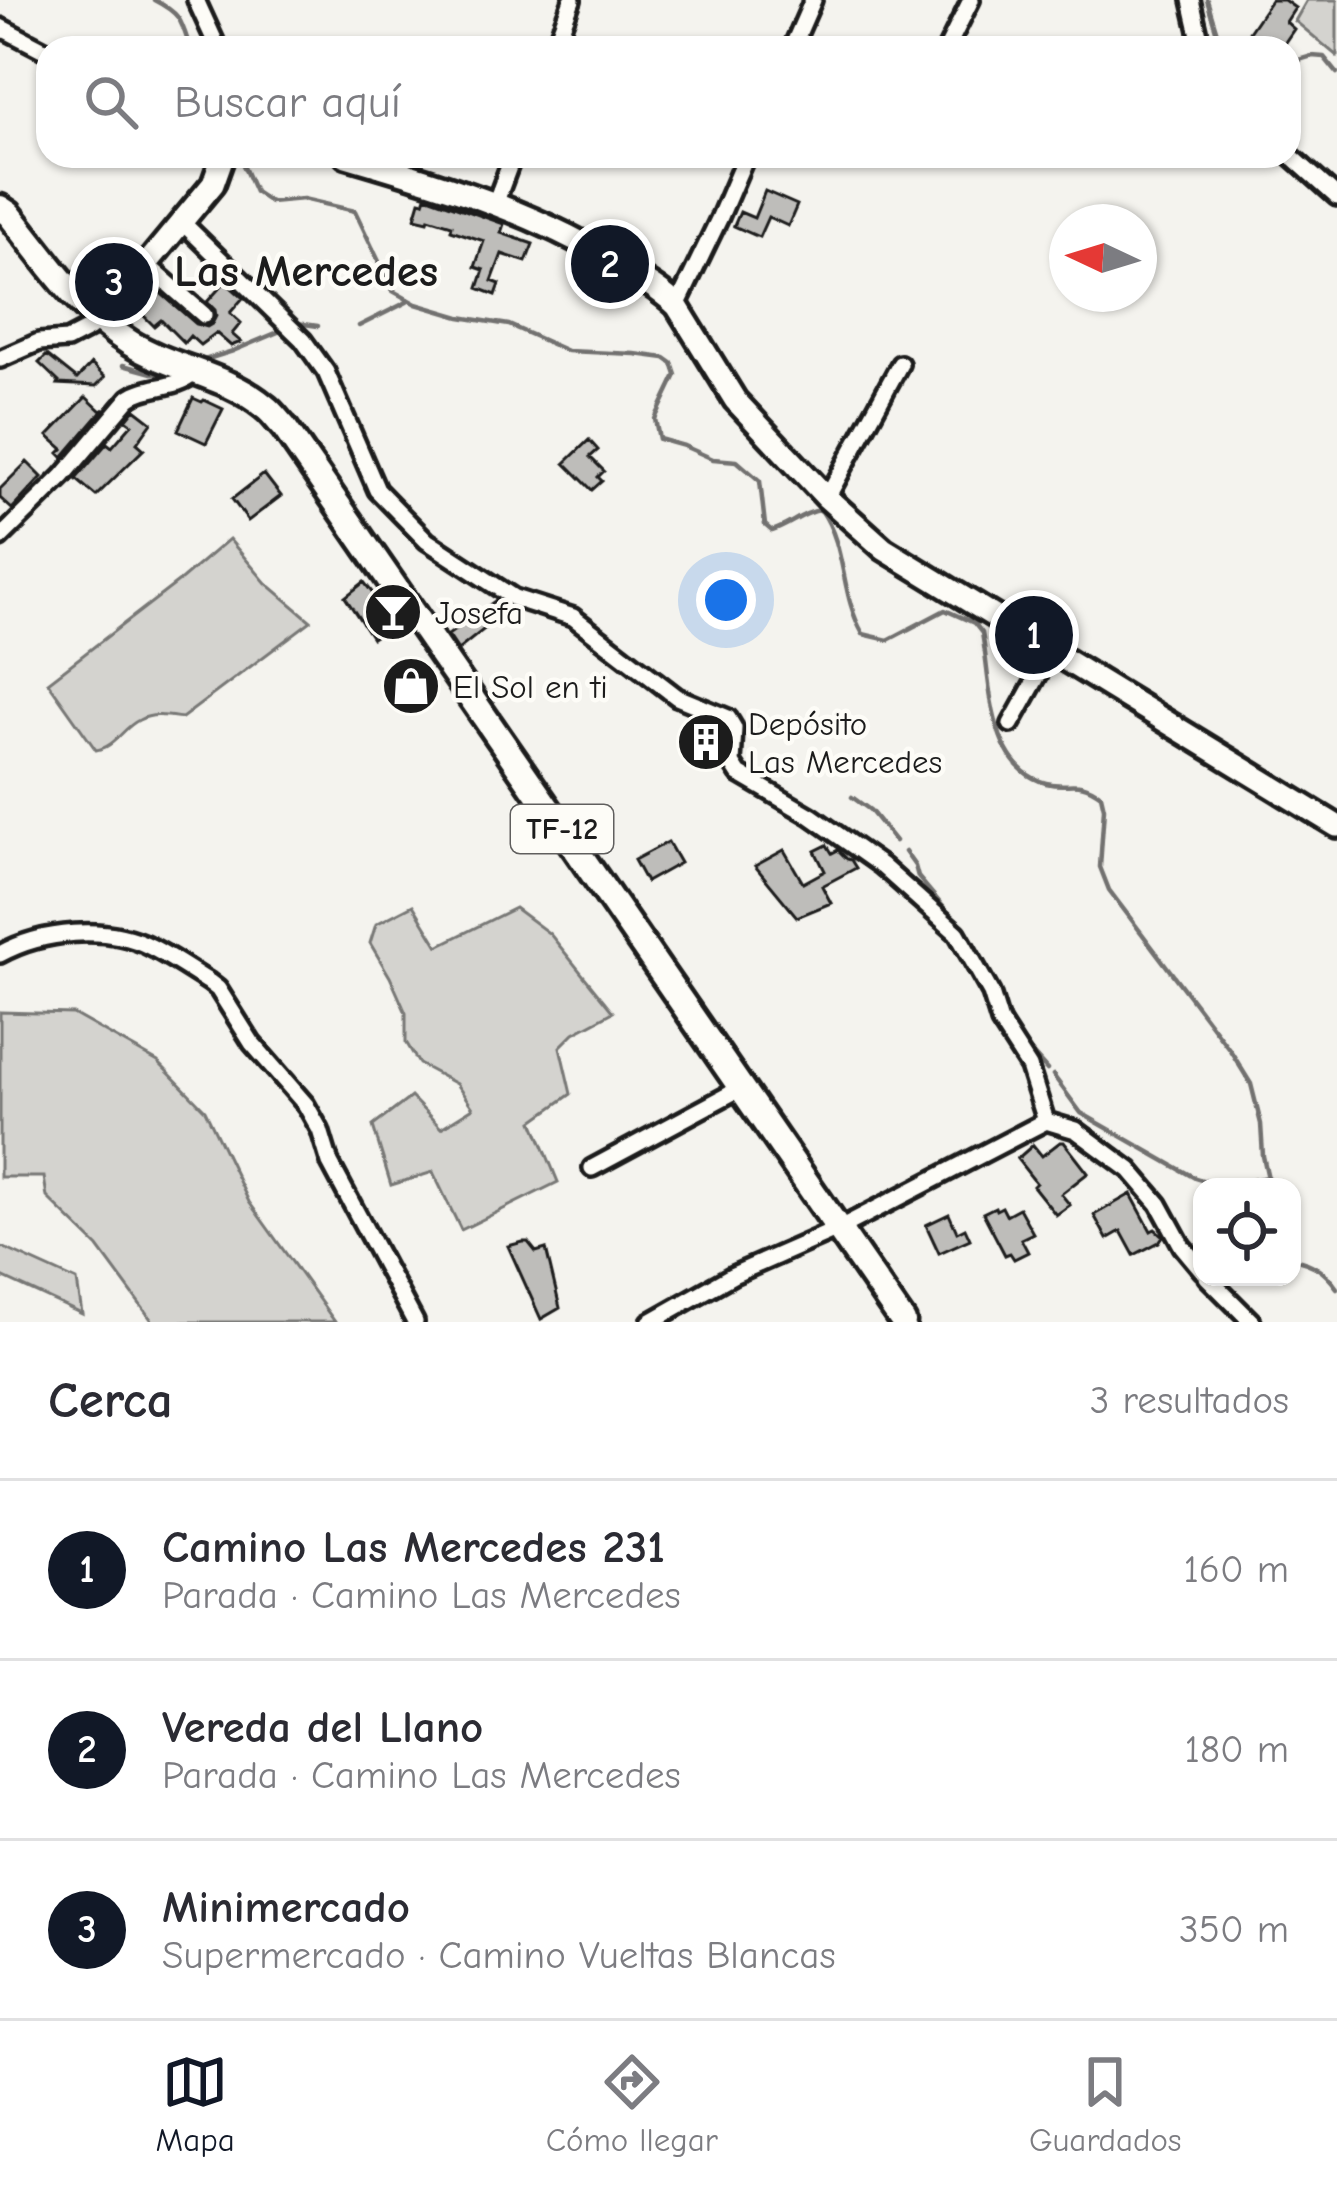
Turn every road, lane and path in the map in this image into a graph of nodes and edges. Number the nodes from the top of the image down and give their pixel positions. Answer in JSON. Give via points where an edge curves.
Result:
{"nodes":[{"id":1,"x":196,"y":0,"type":"edge"},
{"id":2,"x":572,"y":0,"type":"edge"},
{"id":3,"x":813,"y":0,"type":"edge"},
{"id":4,"x":971,"y":0,"type":"edge"},
{"id":5,"x":1191,"y":0,"type":"edge"},
{"id":6,"x":0,"y":28,"type":"edge"},
{"id":7,"x":212,"y":36,"type":"edge"},
{"id":8,"x":558,"y":36,"type":"edge"},
{"id":9,"x":797,"y":36,"type":"edge"},
{"id":10,"x":953,"y":36,"type":"edge"},
{"id":11,"x":1199,"y":36,"type":"edge"},
{"id":12,"x":36,"y":46,"type":"edge"},
{"id":13,"x":1301,"y":165,"type":"edge"},
{"id":14,"x":219,"y":168,"type":"edge"},
{"id":15,"x":383,"y":168,"type":"edge"},
{"id":16,"x":508,"y":168,"type":"edge"},
{"id":17,"x":741,"y":168,"type":"edge"},
{"id":18,"x":1337,"y":197,"type":"edge"},
{"id":19,"x":495,"y":204,"type":"junction"},
{"id":20,"x":0,"y":208,"type":"edge"},
{"id":21,"x":182,"y":222,"type":"junction"},
{"id":22,"x":147,"y":265,"type":"junction"},
{"id":23,"x":677,"y":307,"type":"junction"},
{"id":24,"x":204,"y":314,"type":"dead end"},
{"id":25,"x":100,"y":320,"type":"junction"},
{"id":26,"x":0,"y":358,"type":"edge"},
{"id":27,"x":901,"y":364,"type":"dead end"},
{"id":28,"x":194,"y":373,"type":"junction"},
{"id":29,"x":827,"y":498,"type":"junction"},
{"id":30,"x":0,"y":538,"type":"edge"},
{"id":31,"x":1051,"y":652,"type":"junction"},
{"id":32,"x":1011,"y":724,"type":"dead end"},
{"id":33,"x":1337,"y":826,"type":"edge"},
{"id":34,"x":0,"y":954,"type":"edge"},
{"id":35,"x":741,"y":1088,"type":"junction"},
{"id":36,"x":1046,"y":1121,"type":"junction"},
{"id":37,"x":592,"y":1168,"type":"dead end"},
{"id":38,"x":838,"y":1229,"type":"junction"},
{"id":39,"x":1193,"y":1259,"type":"edge"},
{"id":40,"x":1217,"y":1286,"type":"edge"},
{"id":41,"x":415,"y":1322,"type":"edge"},
{"id":42,"x":650,"y":1322,"type":"edge"},
{"id":43,"x":903,"y":1322,"type":"edge"},
{"id":44,"x":1252,"y":1322,"type":"edge"}],
"edges":[{"from":1,"to":7,"type":"street"},
{"from":2,"to":8,"type":"street"},
{"from":3,"to":9,"type":"street"},
{"from":4,"to":10,"type":"street"},
{"from":5,"to":11,"type":"street"},
{"from":6,"to":12,"type":"street"},
{"from":13,"to":18,"type":"street"},
{"from":14,"to":21,"type":"main road"},
{"from":15,"to":19,"type":"main road"},
{"from":16,"to":19,"type":"street"},
{"from":17,"to":23,"type":"street"},
{"from":19,"to":23,"type":"main road","via":[[598,250]]},
{"from":20,"to":25,"type":"main road","number":"TF-12"},
{"from":21,"to":22,"type":"main road"},
{"from":21,"to":36,"type":"street","via":[[303,340],[332,384],[377,490],[427,542],[514,598],[573,616],[677,697],[728,718],[739,774],[882,866],[957,933],[1029,1067]]},
{"from":22,"to":24,"type":"street"},
{"from":22,"to":25,"type":"main road"},
{"from":23,"to":29,"type":"main road","via":[[735,400]]},
{"from":25,"to":26,"type":"street","via":[[67,340]]},
{"from":25,"to":28,"type":"main road","number":"TF-12"},
{"from":27,"to":29,"type":"street"},
{"from":28,"to":30,"type":"street","via":[[136,392]]},
{"from":28,"to":35,"type":"main road","number":"TF-12","via":[[266,407],[284,428]]},
{"from":29,"to":31,"type":"main road","via":[[884,549]]},
{"from":31,"to":32,"type":"street"},
{"from":31,"to":33,"type":"main road"},
{"from":34,"to":41,"type":"street","via":[[26,940],[88,932],[148,945],[218,989],[306,1105]]},
{"from":35,"to":37,"type":"street"},
{"from":35,"to":38,"type":"main road","number":"TF-12"},
{"from":36,"to":38,"type":"street"},
{"from":36,"to":39,"type":"street","via":[[1076,1130],[1130,1170]]},
{"from":38,"to":42,"type":"street"},
{"from":38,"to":43,"type":"main road","number":"TF-12"},
{"from":40,"to":44,"type":"street"}]}
